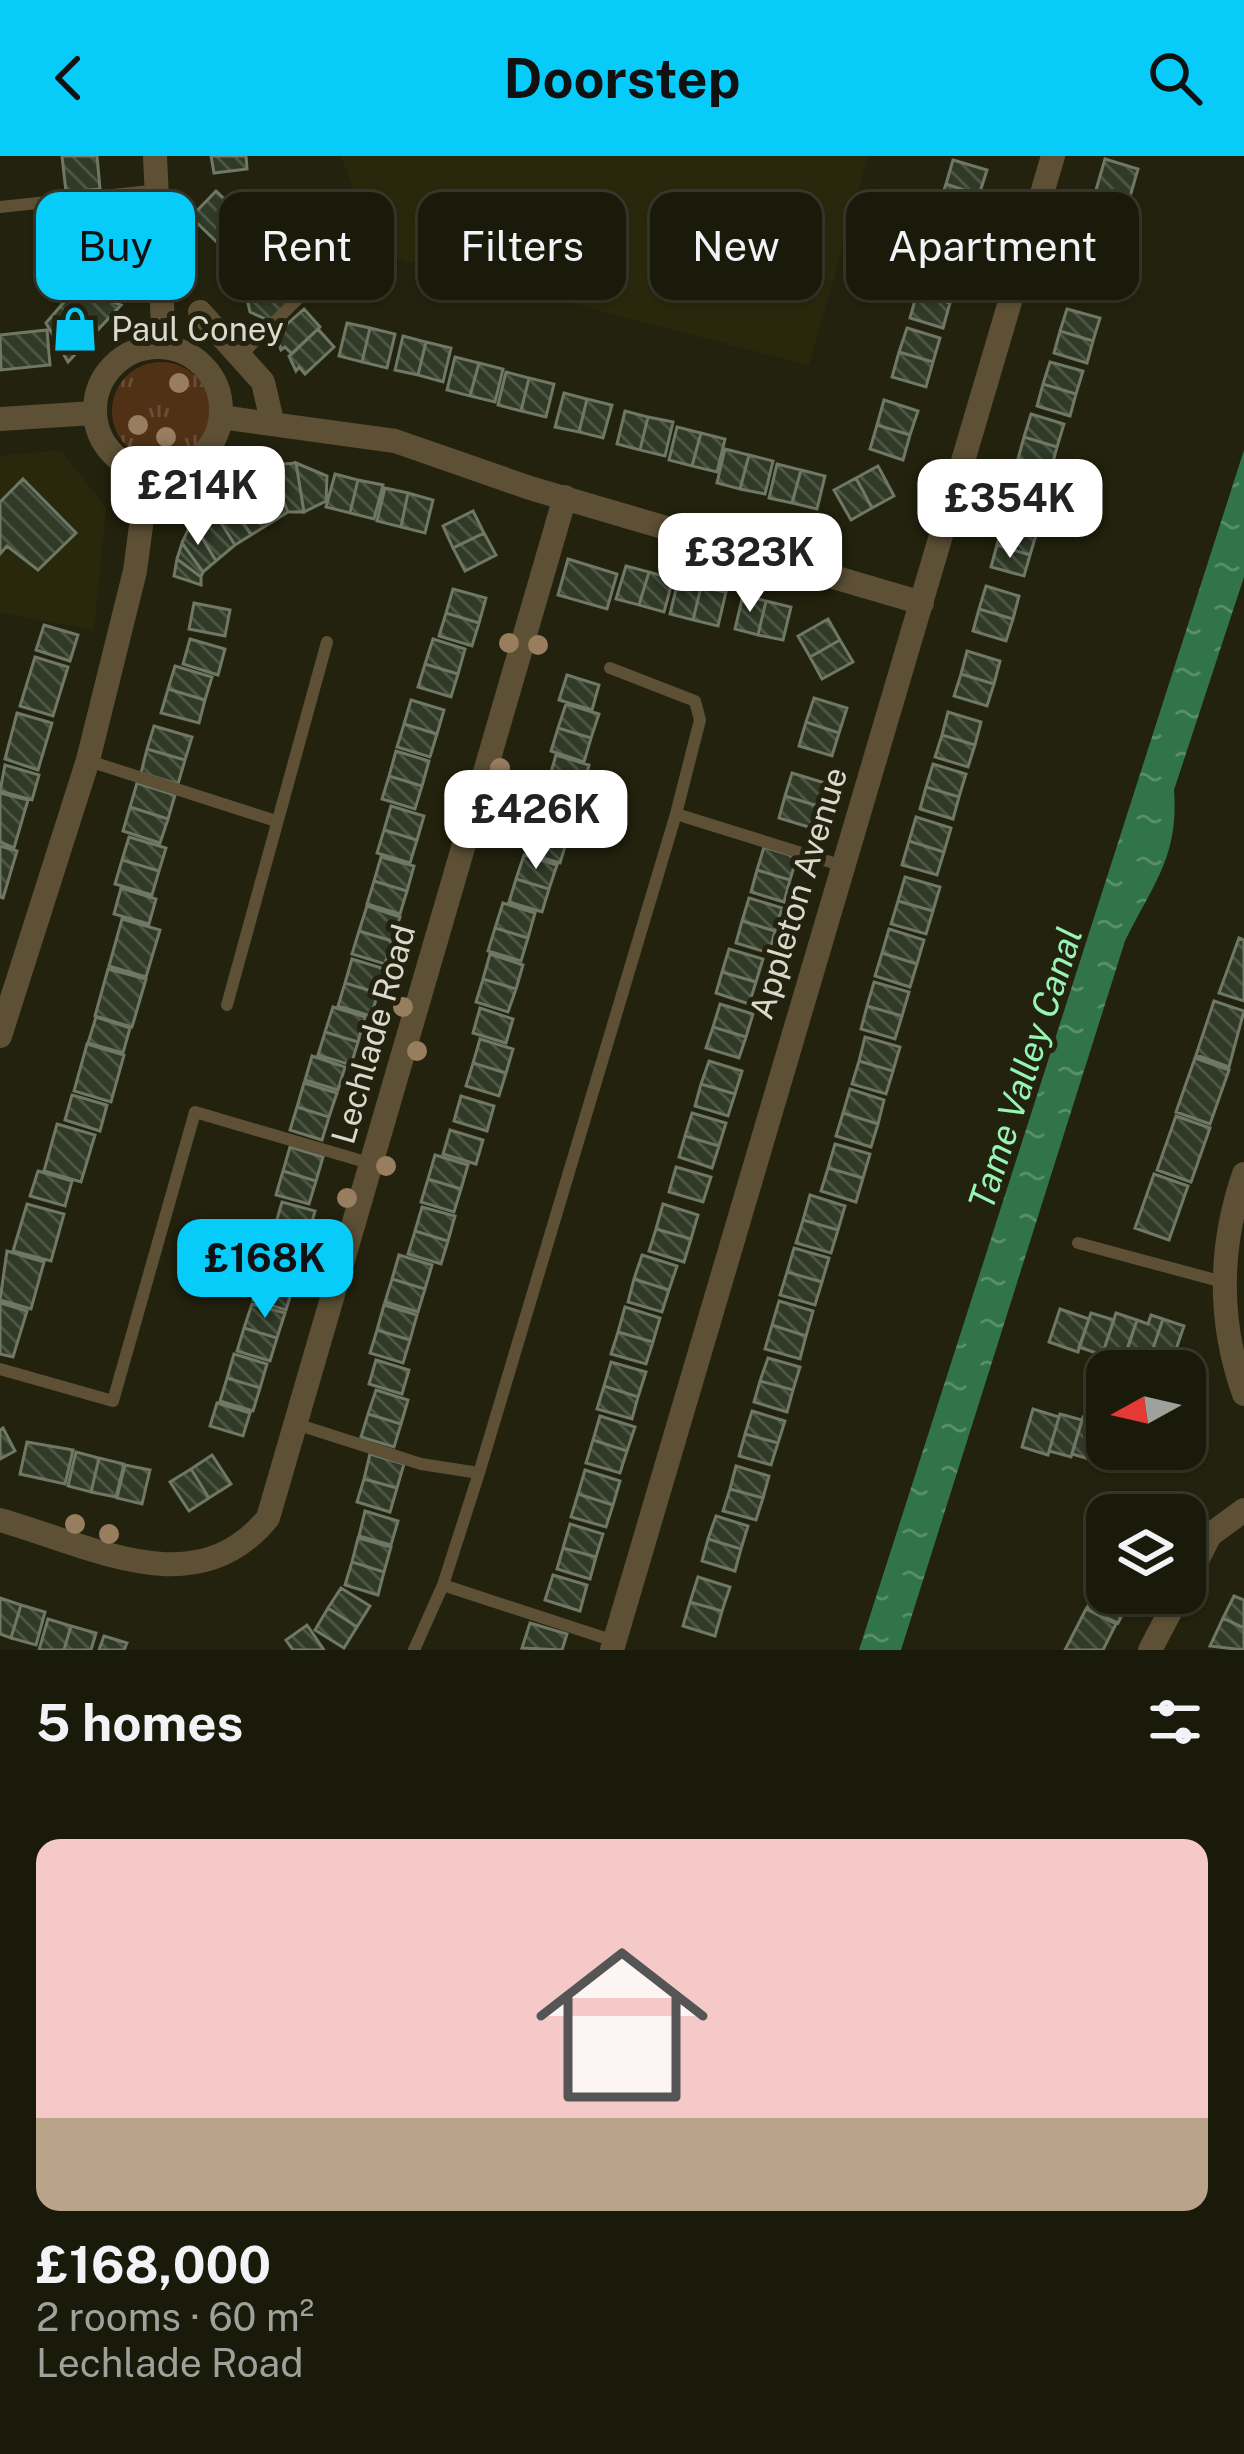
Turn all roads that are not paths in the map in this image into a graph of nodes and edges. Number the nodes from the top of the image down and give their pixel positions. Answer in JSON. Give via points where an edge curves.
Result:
{"nodes":[{"id":1,"x":154,"y":156,"type":"edge"},
{"id":2,"x":1053,"y":156,"type":"edge"},
{"id":3,"x":159,"y":190,"type":"junction"},
{"id":4,"x":0,"y":207,"type":"edge"},
{"id":5,"x":297,"y":300,"type":"edge"},
{"id":6,"x":200,"y":312,"type":"dead end"},
{"id":7,"x":164,"y":347,"type":"junction"},
{"id":8,"x":238,"y":358,"type":"junction"},
{"id":9,"x":94,"y":413,"type":"junction"},
{"id":10,"x":221,"y":417,"type":"junction"},
{"id":11,"x":0,"y":419,"type":"edge"},
{"id":12,"x":272,"y":421,"type":"junction"},
{"id":13,"x":148,"y":473,"type":"junction"},
{"id":14,"x":565,"y":497,"type":"junction"},
{"id":15,"x":922,"y":603,"type":"junction"},
{"id":16,"x":327,"y":642,"type":"dead end"},
{"id":17,"x":610,"y":668,"type":"dead end"},
{"id":18,"x":88,"y":760,"type":"junction"},
{"id":19,"x":676,"y":814,"type":"junction"},
{"id":20,"x":276,"y":821,"type":"junction"},
{"id":21,"x":840,"y":865,"type":"junction"},
{"id":22,"x":227,"y":1005,"type":"dead end"},
{"id":23,"x":0,"y":1036,"type":"edge"},
{"id":24,"x":369,"y":1163,"type":"junction"},
{"id":25,"x":1244,"y":1174,"type":"edge"},
{"id":26,"x":1078,"y":1243,"type":"dead end"},
{"id":27,"x":1223,"y":1282,"type":"junction"},
{"id":28,"x":0,"y":1369,"type":"edge"},
{"id":29,"x":1244,"y":1394,"type":"edge"},
{"id":30,"x":296,"y":1424,"type":"junction"},
{"id":31,"x":479,"y":1473,"type":"junction"},
{"id":32,"x":1244,"y":1510,"type":"edge"},
{"id":33,"x":0,"y":1520,"type":"edge"},
{"id":34,"x":1206,"y":1543,"type":"edge"},
{"id":35,"x":443,"y":1586,"type":"junction"},
{"id":36,"x":1169,"y":1614,"type":"edge"},
{"id":37,"x":613,"y":1646,"type":"edge"},
{"id":38,"x":414,"y":1650,"type":"edge"},
{"id":39,"x":1150,"y":1650,"type":"edge"}],
"edges":[{"from":1,"to":3,"type":"street"},
{"from":2,"to":15,"type":"street","name":"Appleton Avenue"},
{"from":3,"to":4,"type":"lane"},
{"from":3,"to":7,"type":"street"},
{"from":5,"to":8,"type":"lane"},
{"from":6,"to":8,"type":"street"},
{"from":7,"to":9,"type":"street","via":[[123,357],[107,372]]},
{"from":7,"to":10,"type":"street","via":[[207,370]]},
{"from":8,"to":12,"type":"street","via":[[263,382]]},
{"from":9,"to":11,"type":"street"},
{"from":9,"to":13,"type":"street","via":[[103,441],[122,462]]},
{"from":10,"to":12,"type":"street"},
{"from":10,"to":13,"type":"street","via":[[204,453],[188,466]]},
{"from":12,"to":14,"type":"street","via":[[394,441]]},
{"from":13,"to":18,"type":"street","via":[[135,571]]},
{"from":14,"to":15,"type":"street"},
{"from":14,"to":24,"type":"street","name":"Lechlade Road"},
{"from":15,"to":21,"type":"street","name":"Appleton Avenue"},
{"from":16,"to":20,"type":"lane"},
{"from":17,"to":19,"type":"lane","via":[[695,701],[700,720]]},
{"from":18,"to":20,"type":"lane"},
{"from":18,"to":23,"type":"street"},
{"from":19,"to":21,"type":"lane"},
{"from":19,"to":31,"type":"lane"},
{"from":20,"to":22,"type":"lane"},
{"from":21,"to":37,"type":"street","name":"Appleton Avenue"},
{"from":24,"to":28,"type":"lane","via":[[195,1112],[113,1401]]},
{"from":24,"to":30,"type":"street","name":"Lechlade Road"},
{"from":25,"to":27,"type":"street"},
{"from":26,"to":27,"type":"lane"},
{"from":27,"to":29,"type":"street"},
{"from":30,"to":31,"type":"lane","via":[[422,1465]]},
{"from":30,"to":33,"type":"street","name":"Lechlade Road","via":[[268,1518],[247,1544],[212,1563],[178,1569]]},
{"from":31,"to":35,"type":"lane"},
{"from":32,"to":34,"type":"street"},
{"from":35,"to":37,"type":"lane"},
{"from":35,"to":38,"type":"lane"},
{"from":36,"to":39,"type":"street"}]}
